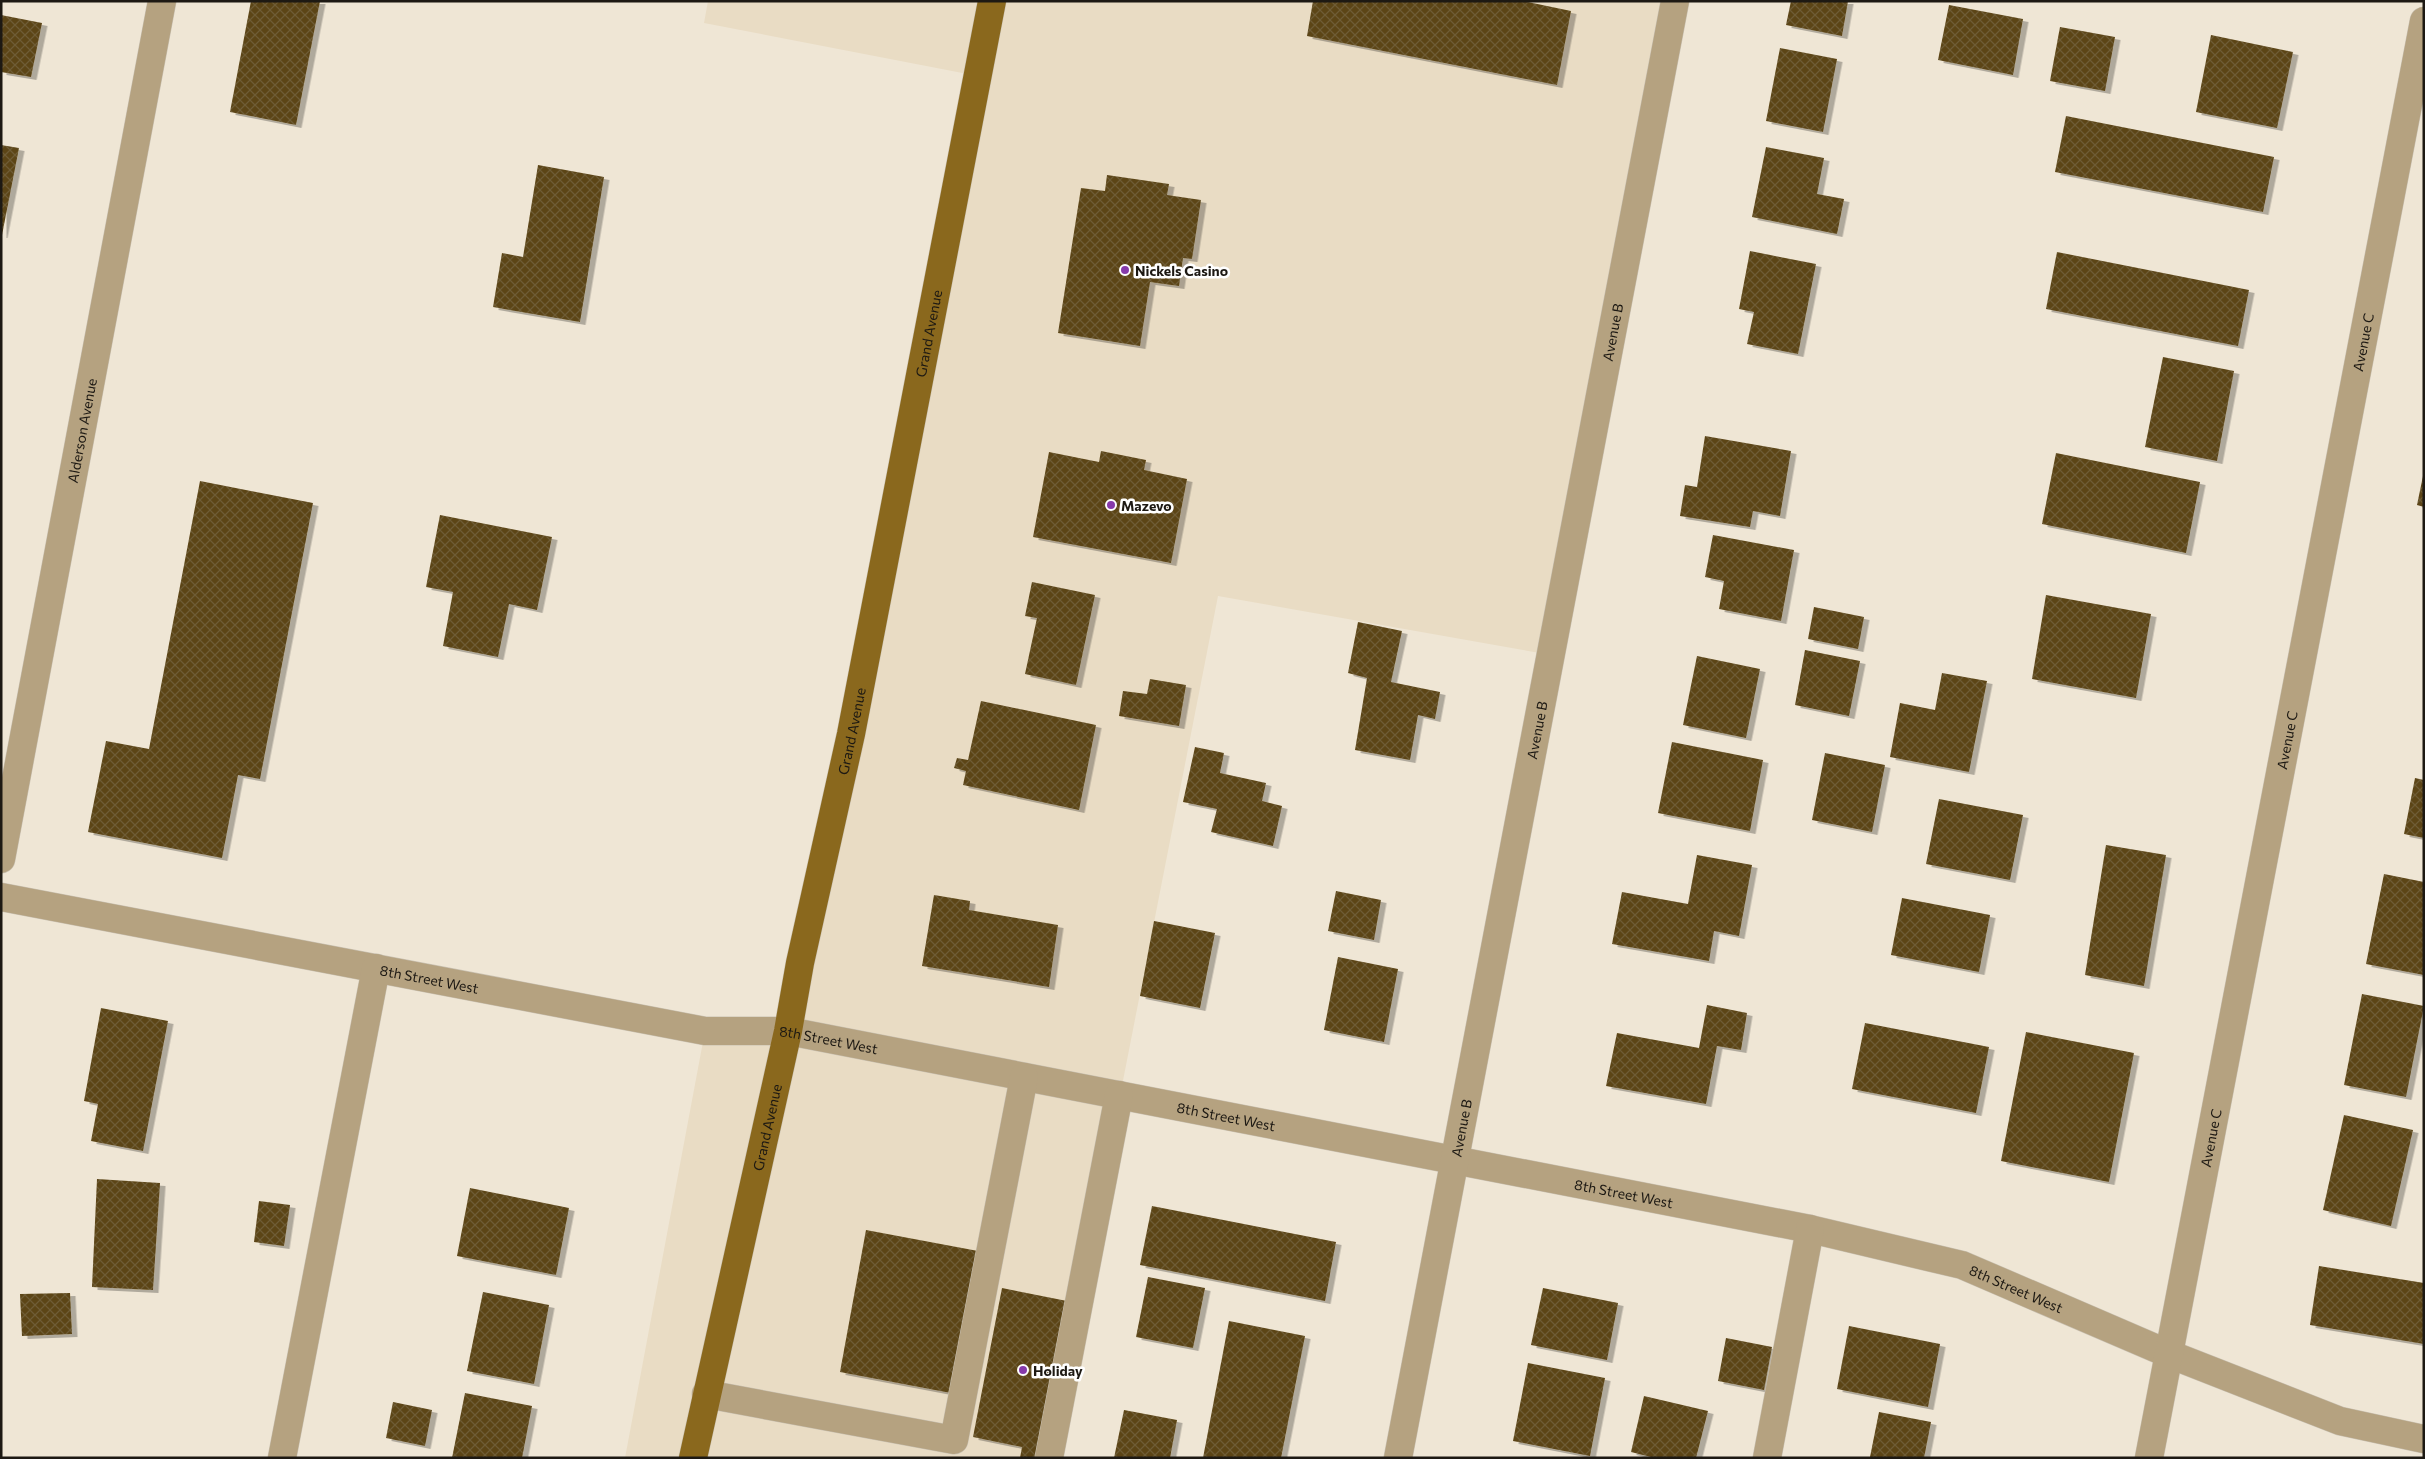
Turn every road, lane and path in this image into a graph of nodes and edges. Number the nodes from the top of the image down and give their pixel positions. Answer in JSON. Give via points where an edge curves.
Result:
{"nodes":[{"id":1,"x":162,"y":1,"type":"edge"},
{"id":2,"x":992,"y":1,"type":"edge"},
{"id":3,"x":1675,"y":1,"type":"edge"},
{"id":4,"x":2424,"y":21,"type":"edge"},
{"id":5,"x":1,"y":859,"type":"edge"},
{"id":6,"x":1,"y":897,"type":"edge"},
{"id":7,"x":376,"y":968,"type":"junction"},
{"id":8,"x":788,"y":1031,"type":"junction"},
{"id":9,"x":1024,"y":1076,"type":"junction"},
{"id":10,"x":1119,"y":1095,"type":"junction"},
{"id":11,"x":1454,"y":1160,"type":"junction"},
{"id":12,"x":1810,"y":1229,"type":"junction"},
{"id":13,"x":2169,"y":1354,"type":"junction"},
{"id":14,"x":706,"y":1394,"type":"junction"},
{"id":15,"x":2424,"y":1439,"type":"edge"},
{"id":16,"x":282,"y":1458,"type":"edge"},
{"id":17,"x":693,"y":1458,"type":"edge"},
{"id":18,"x":1049,"y":1458,"type":"edge"},
{"id":19,"x":1398,"y":1458,"type":"edge"},
{"id":20,"x":1767,"y":1458,"type":"edge"},
{"id":21,"x":2149,"y":1458,"type":"edge"}],
"edges":[{"from":1,"to":5,"type":"street","name":"Alderson Avenue"},
{"from":2,"to":8,"type":"main road","name":"Grand Avenue","via":[[851,734]]},
{"from":3,"to":11,"type":"street","name":"Avenue B"},
{"from":4,"to":13,"type":"street","name":"Avenue C"},
{"from":6,"to":7,"type":"street","name":"8th Street West"},
{"from":7,"to":8,"type":"street","name":"8th Street West","via":[[705,1030]]},
{"from":7,"to":16,"type":"street"},
{"from":8,"to":9,"type":"street","name":"8th Street West"},
{"from":8,"to":14,"type":"main road","name":"Grand Avenue"},
{"from":9,"to":10,"type":"street","name":"8th Street West"},
{"from":9,"to":14,"type":"street","via":[[954,1440]]},
{"from":10,"to":11,"type":"street","name":"8th Street West"},
{"from":10,"to":18,"type":"street"},
{"from":11,"to":12,"type":"street","name":"8th Street West"},
{"from":11,"to":19,"type":"street","name":"Avenue B"},
{"from":12,"to":13,"type":"street","name":"8th Street West","via":[[1962,1265]]},
{"from":12,"to":20,"type":"street"},
{"from":13,"to":15,"type":"street","name":"8th Street West","via":[[2340,1421]]},
{"from":13,"to":21,"type":"street","name":"Avenue C"},
{"from":14,"to":17,"type":"main road","name":"Grand Avenue"}]}
